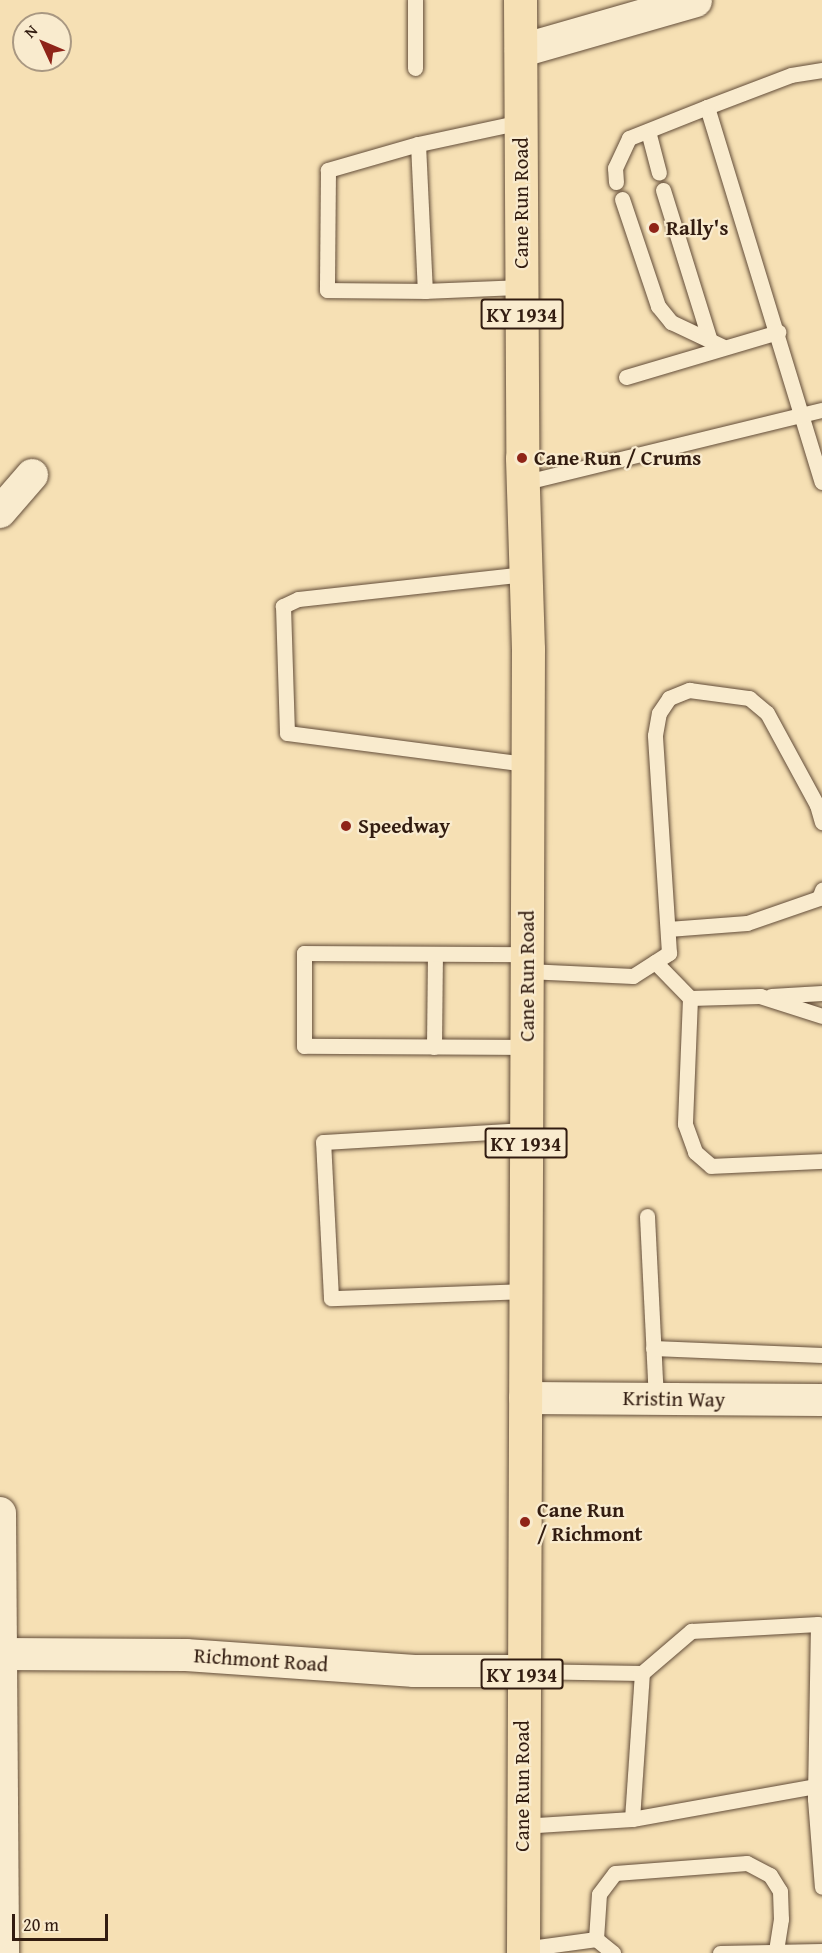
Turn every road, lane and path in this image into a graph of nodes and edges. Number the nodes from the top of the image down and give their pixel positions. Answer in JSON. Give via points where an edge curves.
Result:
{"nodes":[{"id":1,"x":415,"y":0,"type":"edge"},
{"id":2,"x":520,"y":0,"type":"edge"},
{"id":3,"x":695,"y":0,"type":"edge"},
{"id":4,"x":521,"y":50,"type":"junction"},
{"id":5,"x":415,"y":68,"type":"dead end"},
{"id":6,"x":822,"y":70,"type":"edge"},
{"id":7,"x":707,"y":106,"type":"junction"},
{"id":8,"x":521,"y":122,"type":"junction"},
{"id":9,"x":648,"y":131,"type":"junction"},
{"id":10,"x":418,"y":144,"type":"junction"},
{"id":11,"x":659,"y":174,"type":"dead end"},
{"id":12,"x":616,"y":182,"type":"dead end"},
{"id":13,"x":663,"y":190,"type":"dead end"},
{"id":14,"x":622,"y":199,"type":"dead end"},
{"id":15,"x":522,"y":287,"type":"junction"},
{"id":16,"x":425,"y":291,"type":"junction"},
{"id":17,"x":778,"y":332,"type":"junction"},
{"id":18,"x":709,"y":338,"type":"junction"},
{"id":19,"x":724,"y":347,"type":"junction"},
{"id":20,"x":626,"y":377,"type":"dead end"},
{"id":21,"x":822,"y":410,"type":"edge"},
{"id":22,"x":804,"y":415,"type":"junction"},
{"id":23,"x":32,"y":475,"type":"dead end"},
{"id":24,"x":822,"y":482,"type":"edge"},
{"id":25,"x":522,"y":483,"type":"junction"},
{"id":26,"x":0,"y":512,"type":"edge"},
{"id":27,"x":525,"y":574,"type":"junction"},
{"id":28,"x":527,"y":764,"type":"junction"},
{"id":29,"x":822,"y":822,"type":"edge"},
{"id":30,"x":822,"y":890,"type":"edge"},
{"id":31,"x":668,"y":929,"type":"junction"},
{"id":32,"x":435,"y":954,"type":"junction"},
{"id":33,"x":655,"y":962,"type":"junction"},
{"id":34,"x":527,"y":963,"type":"junction"},
{"id":35,"x":822,"y":993,"type":"edge"},
{"id":36,"x":760,"y":996,"type":"junction"},
{"id":37,"x":690,"y":998,"type":"junction"},
{"id":38,"x":822,"y":1016,"type":"edge"},
{"id":39,"x":434,"y":1047,"type":"junction"},
{"id":40,"x":526,"y":1047,"type":"junction"},
{"id":41,"x":526,"y":1130,"type":"junction"},
{"id":42,"x":822,"y":1161,"type":"edge"},
{"id":43,"x":647,"y":1216,"type":"dead end"},
{"id":44,"x":526,"y":1292,"type":"junction"},
{"id":45,"x":653,"y":1348,"type":"junction"},
{"id":46,"x":822,"y":1355,"type":"edge"},
{"id":47,"x":525,"y":1398,"type":"junction"},
{"id":48,"x":656,"y":1399,"type":"junction"},
{"id":49,"x":822,"y":1400,"type":"edge"},
{"id":50,"x":0,"y":1513,"type":"edge"},
{"id":51,"x":1,"y":1654,"type":"edge"},
{"id":52,"x":522,"y":1671,"type":"junction"},
{"id":53,"x":642,"y":1673,"type":"junction"},
{"id":54,"x":815,"y":1786,"type":"junction"},
{"id":55,"x":632,"y":1819,"type":"junction"},
{"id":56,"x":521,"y":1826,"type":"junction"},
{"id":57,"x":821,"y":1851,"type":"edge"},
{"id":58,"x":822,"y":1887,"type":"edge"},
{"id":59,"x":596,"y":1939,"type":"junction"},
{"id":60,"x":523,"y":1951,"type":"edge"},
{"id":61,"x":822,"y":1951,"type":"edge"},
{"id":62,"x":776,"y":1952,"type":"edge"},
{"id":63,"x":3,"y":1953,"type":"edge"},
{"id":64,"x":612,"y":1953,"type":"edge"},
{"id":65,"x":720,"y":1953,"type":"edge"}],
"edges":[{"from":1,"to":5,"type":"lane"},
{"from":2,"to":4,"type":"highway","name":"Cane Run Road","number":"KY 1934"},
{"from":3,"to":4,"type":"main road"},
{"from":4,"to":8,"type":"highway","name":"Cane Run Road","number":"KY 1934"},
{"from":6,"to":7,"type":"lane","via":[[791,75]]},
{"from":7,"to":9,"type":"lane"},
{"from":7,"to":17,"type":"lane"},
{"from":8,"to":10,"type":"lane"},
{"from":8,"to":15,"type":"highway","name":"Cane Run Road","number":"KY 1934"},
{"from":9,"to":11,"type":"lane"},
{"from":9,"to":12,"type":"lane","via":[[629,138],[615,168]]},
{"from":10,"to":16,"type":"lane"},
{"from":10,"to":16,"type":"lane","via":[[328,170],[327,290]]},
{"from":13,"to":18,"type":"lane"},
{"from":14,"to":18,"type":"lane","via":[[658,306],[671,322]]},
{"from":15,"to":16,"type":"lane"},
{"from":15,"to":25,"type":"highway","name":"Cane Run Road","number":"KY 1934"},
{"from":17,"to":19,"type":"lane"},
{"from":17,"to":22,"type":"lane"},
{"from":18,"to":19,"type":"lane"},
{"from":19,"to":20,"type":"lane"},
{"from":21,"to":22,"type":"lane"},
{"from":22,"to":24,"type":"lane"},
{"from":22,"to":25,"type":"lane"},
{"from":23,"to":26,"type":"street"},
{"from":25,"to":27,"type":"highway","name":"Cane Run Road","number":"KY 1934"},
{"from":27,"to":28,"type":"highway","name":"Cane Run Road","number":"KY 1934"},
{"from":27,"to":28,"type":"lane","via":[[321,597],[283,606],[287,733]]},
{"from":28,"to":34,"type":"highway","name":"Cane Run Road","number":"KY 1934"},
{"from":29,"to":31,"type":"lane","via":[[817,805],[767,713],[749,698],[689,690],[669,698],[659,713],[655,735]]},
{"from":30,"to":31,"type":"lane","via":[[819,898],[747,923]]},
{"from":31,"to":33,"type":"lane","via":[[669,953]]},
{"from":32,"to":34,"type":"lane"},
{"from":32,"to":39,"type":"lane"},
{"from":32,"to":39,"type":"lane","via":[[304,952],[304,1046]]},
{"from":33,"to":34,"type":"lane","via":[[633,976]]},
{"from":33,"to":37,"type":"lane"},
{"from":34,"to":40,"type":"highway","name":"Cane Run Road","number":"KY 1934"},
{"from":35,"to":36,"type":"lane"},
{"from":36,"to":37,"type":"lane"},
{"from":36,"to":38,"type":"lane"},
{"from":37,"to":42,"type":"lane","via":[[685,1124],[694,1152],[711,1166]]},
{"from":39,"to":40,"type":"lane"},
{"from":40,"to":41,"type":"highway","name":"Cane Run Road","number":"KY 1934"},
{"from":41,"to":44,"type":"highway","name":"Cane Run Road","number":"KY 1934"},
{"from":41,"to":44,"type":"lane","via":[[323,1142],[331,1298]]},
{"from":43,"to":45,"type":"lane"},
{"from":44,"to":47,"type":"highway","name":"Cane Run Road","number":"KY 1934"},
{"from":45,"to":46,"type":"lane"},
{"from":45,"to":48,"type":"lane"},
{"from":47,"to":48,"type":"street","name":"Kristin Way"},
{"from":47,"to":52,"type":"highway","name":"Cane Run Road","number":"KY 1934"},
{"from":48,"to":49,"type":"street","name":"Kristin Way"},
{"from":50,"to":51,"type":"street"},
{"from":51,"to":52,"type":"street","name":"Richmont Road","via":[[186,1655],[414,1671]]},
{"from":51,"to":63,"type":"street"},
{"from":52,"to":53,"type":"lane"},
{"from":52,"to":56,"type":"highway","name":"Cane Run Road","number":"KY 1934"},
{"from":53,"to":54,"type":"lane","via":[[691,1631],[818,1624]]},
{"from":53,"to":55,"type":"lane"},
{"from":54,"to":55,"type":"lane"},
{"from":54,"to":57,"type":"lane"},
{"from":55,"to":56,"type":"lane"},
{"from":56,"to":60,"type":"highway","name":"Cane Run Road","number":"KY 1934"},
{"from":57,"to":58,"type":"lane"},
{"from":59,"to":60,"type":"lane"},
{"from":59,"to":62,"type":"lane","via":[[599,1894],[615,1873],[747,1863],[770,1875],[780,1891]]},
{"from":59,"to":64,"type":"lane"},
{"from":61,"to":62,"type":"lane"},
{"from":62,"to":65,"type":"lane"}]}
